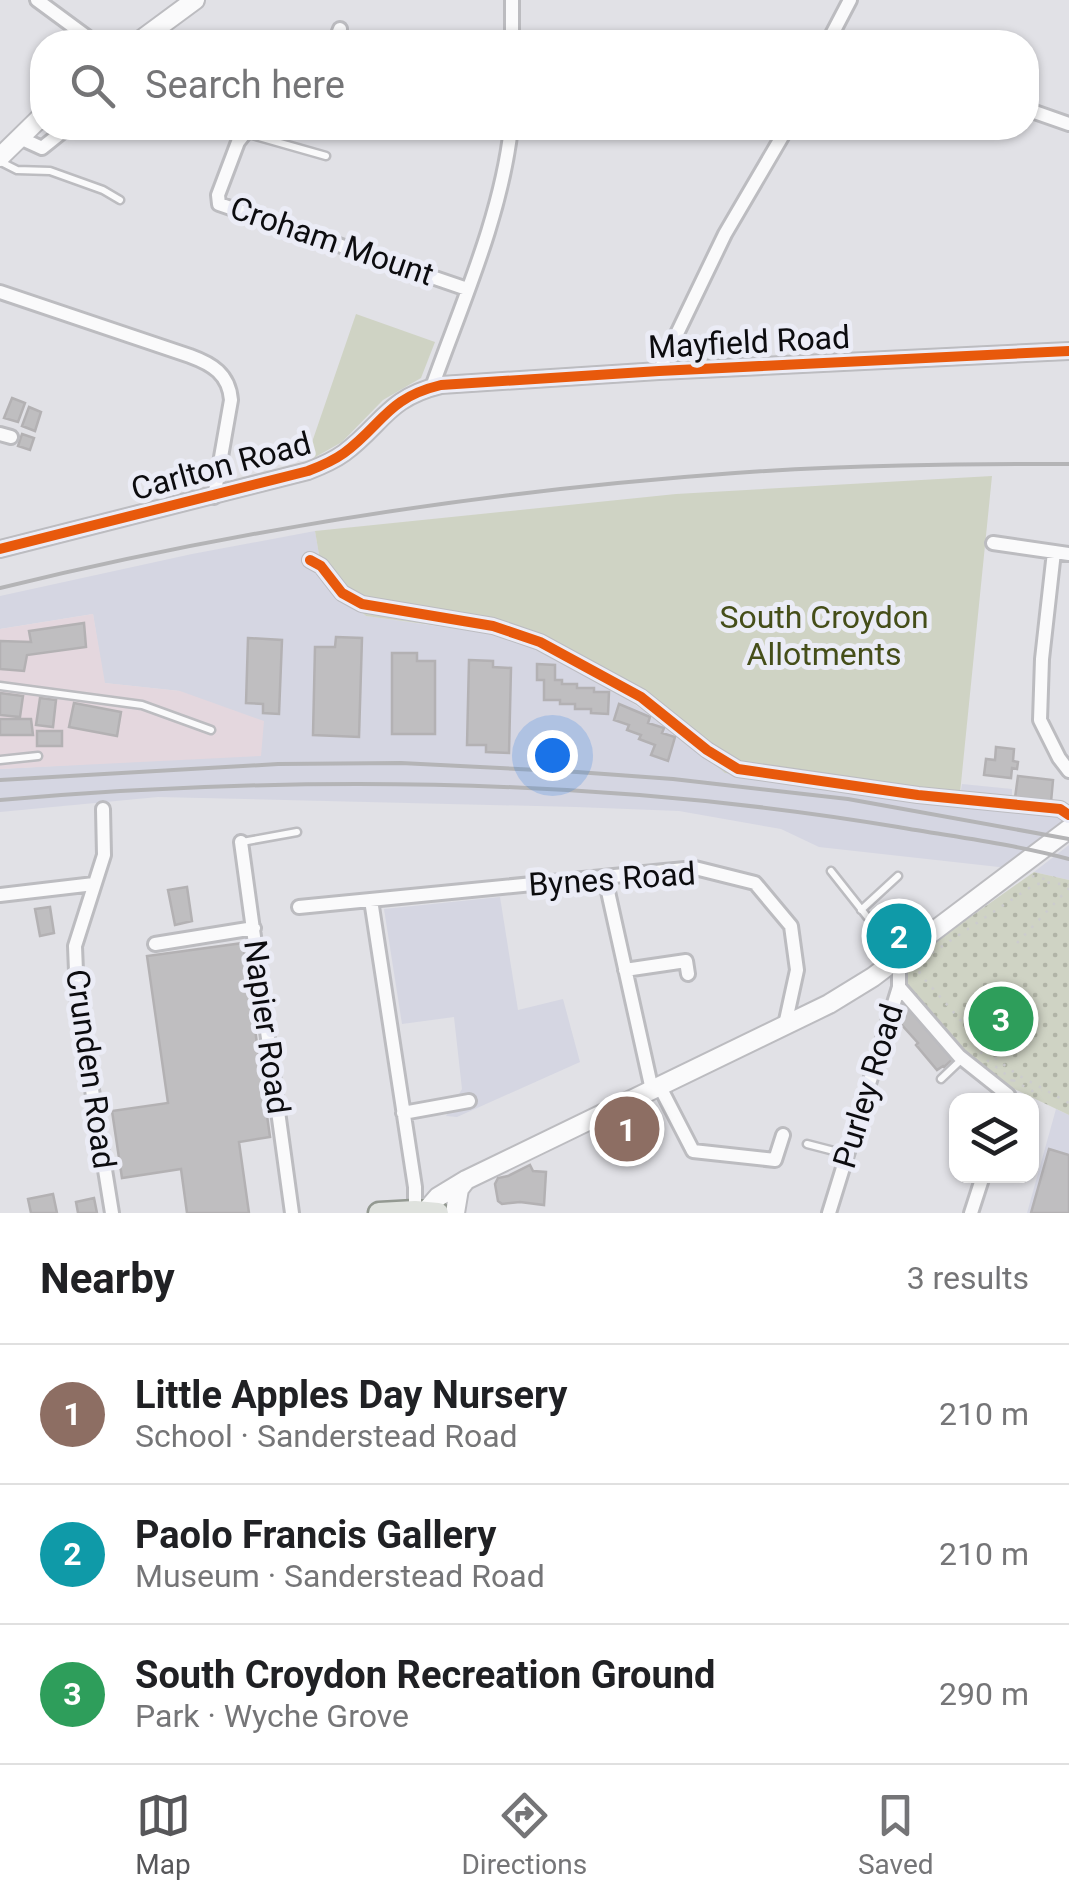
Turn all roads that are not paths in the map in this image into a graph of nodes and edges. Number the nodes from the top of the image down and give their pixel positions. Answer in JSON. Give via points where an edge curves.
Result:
{"nodes":[{"id":1,"x":36,"y":0,"type":"edge"},
{"id":2,"x":194,"y":0,"type":"edge"},
{"id":3,"x":512,"y":0,"type":"edge"},
{"id":4,"x":850,"y":0,"type":"edge"},
{"id":5,"x":77,"y":30,"type":"edge"},
{"id":6,"x":154,"y":30,"type":"edge"},
{"id":7,"x":512,"y":30,"type":"edge"},
{"id":8,"x":834,"y":30,"type":"edge"},
{"id":9,"x":1039,"y":114,"type":"edge"},
{"id":10,"x":1069,"y":124,"type":"edge"},
{"id":11,"x":30,"y":128,"type":"edge"},
{"id":12,"x":20,"y":138,"type":"junction"},
{"id":13,"x":52,"y":140,"type":"edge"},
{"id":14,"x":240,"y":140,"type":"edge"},
{"id":15,"x":277,"y":140,"type":"edge"},
{"id":16,"x":510,"y":140,"type":"edge"},
{"id":17,"x":780,"y":140,"type":"edge"},
{"id":18,"x":326,"y":156,"type":"dead end"},
{"id":19,"x":0,"y":159,"type":"edge"},
{"id":20,"x":120,"y":200,"type":"dead end"},
{"id":21,"x":467,"y":289,"type":"junction"},
{"id":22,"x":0,"y":292,"type":"edge"},
{"id":23,"x":1069,"y":351,"type":"edge"},
{"id":24,"x":659,"y":372,"type":"junction"},
{"id":25,"x":432,"y":387,"type":"junction"},
{"id":26,"x":214,"y":496,"type":"junction"},
{"id":27,"x":992,"y":543,"type":"dead end"},
{"id":28,"x":0,"y":549,"type":"edge"},
{"id":29,"x":1054,"y":552,"type":"junction"},
{"id":30,"x":1069,"y":554,"type":"edge"},
{"id":31,"x":310,"y":560,"type":"dead end"},
{"id":32,"x":0,"y":686,"type":"edge"},
{"id":33,"x":211,"y":730,"type":"dead end"},
{"id":34,"x":38,"y":756,"type":"dead end"},
{"id":35,"x":0,"y":760,"type":"edge"},
{"id":36,"x":1069,"y":772,"type":"edge"},
{"id":37,"x":103,"y":809,"type":"dead end"},
{"id":38,"x":1069,"y":816,"type":"edge"},
{"id":39,"x":1069,"y":829,"type":"edge"},
{"id":40,"x":297,"y":832,"type":"dead end"},
{"id":41,"x":241,"y":842,"type":"joint"},
{"id":42,"x":831,"y":871,"type":"dead end"},
{"id":43,"x":898,"y":876,"type":"dead end"},
{"id":44,"x":605,"y":878,"type":"junction"},
{"id":45,"x":94,"y":884,"type":"junction"},
{"id":46,"x":0,"y":895,"type":"edge"},
{"id":47,"x":371,"y":900,"type":"junction"},
{"id":48,"x":299,"y":907,"type":"dead end"},
{"id":49,"x":861,"y":910,"type":"junction"},
{"id":50,"x":254,"y":928,"type":"junction"},
{"id":51,"x":156,"y":944,"type":"dead end"},
{"id":52,"x":899,"y":964,"type":"junction"},
{"id":53,"x":625,"y":970,"type":"junction"},
{"id":54,"x":688,"y":974,"type":"dead end"},
{"id":55,"x":899,"y":988,"type":"junction"},
{"id":56,"x":785,"y":1025,"type":"junction"},
{"id":57,"x":963,"y":1058,"type":"junction"},
{"id":58,"x":941,"y":1078,"type":"dead end"},
{"id":59,"x":656,"y":1088,"type":"junction"},
{"id":60,"x":1002,"y":1093,"type":"edge"},
{"id":61,"x":469,"y":1100,"type":"dead end"},
{"id":62,"x":403,"y":1113,"type":"junction"},
{"id":63,"x":783,"y":1135,"type":"dead end"},
{"id":64,"x":808,"y":1144,"type":"dead end"},
{"id":65,"x":846,"y":1158,"type":"junction"},
{"id":66,"x":466,"y":1180,"type":"junction"},
{"id":67,"x":981,"y":1183,"type":"edge"},
{"id":68,"x":426,"y":1212,"type":"edge"},
{"id":69,"x":112,"y":1213,"type":"edge"},
{"id":70,"x":292,"y":1213,"type":"edge"},
{"id":71,"x":379,"y":1213,"type":"edge"},
{"id":72,"x":455,"y":1213,"type":"edge"},
{"id":73,"x":829,"y":1213,"type":"edge"},
{"id":74,"x":971,"y":1213,"type":"edge"}],
"edges":[{"from":1,"to":5,"type":"street"},
{"from":2,"to":6,"type":"main road"},
{"from":3,"to":7,"type":"street"},
{"from":4,"to":8,"type":"street"},
{"from":9,"to":10,"type":"street"},
{"from":11,"to":12,"type":"main road"},
{"from":12,"to":13,"type":"street","via":[[42,148]]},
{"from":12,"to":19,"type":"main road"},
{"from":14,"to":21,"type":"street","name":"Croham Mount","via":[[218,204]]},
{"from":15,"to":18,"type":"lane"},
{"from":16,"to":21,"type":"street","via":[[500,194]]},
{"from":17,"to":24,"type":"street","via":[[724,234]]},
{"from":19,"to":20,"type":"lane"},
{"from":21,"to":25,"type":"street"},
{"from":22,"to":26,"type":"street","via":[[220,372],[231,400]]},
{"from":23,"to":24,"type":"street","name":"Mayfield Road"},
{"from":24,"to":25,"type":"street","name":"Mayfield Road"},
{"from":25,"to":26,"type":"street","name":"Carlton Road","via":[[394,405],[329,463]]},
{"from":26,"to":28,"type":"street","name":"Carlton Road"},
{"from":27,"to":29,"type":"street"},
{"from":29,"to":30,"type":"street"},
{"from":29,"to":36,"type":"street","via":[[1040,720]]},
{"from":31,"to":38,"type":"street","via":[[362,604],[493,626],[540,642],[640,697],[738,769],[1060,809]]},
{"from":32,"to":33,"type":"lane","via":[[142,705]]},
{"from":34,"to":35,"type":"lane"},
{"from":37,"to":45,"type":"street","name":"Crunden Road","via":[[104,856]]},
{"from":39,"to":52,"type":"main road"},
{"from":40,"to":41,"type":"lane"},
{"from":41,"to":50,"type":"street","name":"Napier Road"},
{"from":42,"to":49,"type":"lane"},
{"from":43,"to":49,"type":"lane"},
{"from":44,"to":47,"type":"street","name":"Bynes Road"},
{"from":44,"to":53,"type":"street"},
{"from":44,"to":56,"type":"street","name":"Bynes Road","via":[[695,868],[755,883],[791,926],[797,970]]},
{"from":45,"to":46,"type":"street"},
{"from":45,"to":69,"type":"street","name":"Crunden Road","via":[[75,946],[77,997]]},
{"from":47,"to":48,"type":"street","name":"Bynes Road"},
{"from":47,"to":62,"type":"street"},
{"from":49,"to":52,"type":"lane"},
{"from":50,"to":51,"type":"street"},
{"from":50,"to":70,"type":"street","name":"Napier Road"},
{"from":52,"to":55,"type":"street","name":"Purley Road"},
{"from":52,"to":56,"type":"main road"},
{"from":53,"to":54,"type":"street","via":[[686,960]]},
{"from":53,"to":59,"type":"street"},
{"from":55,"to":57,"type":"street"},
{"from":55,"to":65,"type":"street","name":"Purley Road"},
{"from":56,"to":59,"type":"main road"},
{"from":57,"to":58,"type":"lane"},
{"from":57,"to":60,"type":"street"},
{"from":59,"to":63,"type":"street","via":[[693,1151],[775,1160]]},
{"from":59,"to":66,"type":"main road"},
{"from":61,"to":62,"type":"street"},
{"from":62,"to":68,"type":"street","via":[[414,1186]]},
{"from":64,"to":65,"type":"lane"},
{"from":65,"to":73,"type":"street","name":"Purley Road"},
{"from":66,"to":68,"type":"main road"},
{"from":66,"to":72,"type":"main road"},
{"from":67,"to":74,"type":"street"},
{"from":68,"to":71,"type":"main road"}]}
